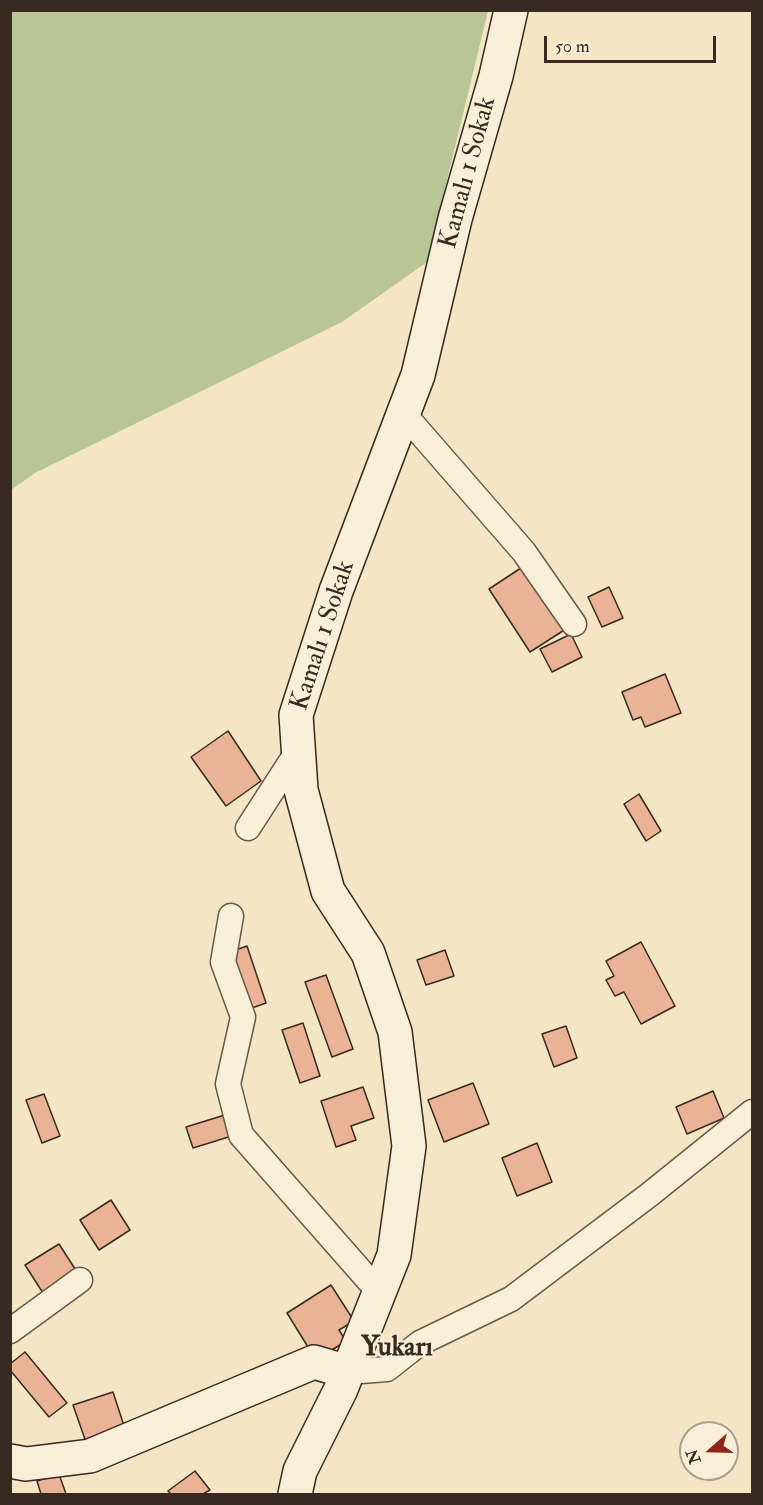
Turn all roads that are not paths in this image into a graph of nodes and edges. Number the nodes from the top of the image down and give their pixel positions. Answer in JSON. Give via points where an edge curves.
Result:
{"nodes":[{"id":1,"x":511,"y":10,"type":"edge"},
{"id":2,"x":403,"y":413,"type":"junction"},
{"id":3,"x":574,"y":624,"type":"dead end"},
{"id":4,"x":298,"y":749,"type":"junction"},
{"id":5,"x":248,"y":828,"type":"dead end"},
{"id":6,"x":231,"y":916,"type":"dead end"},
{"id":7,"x":753,"y":1112,"type":"edge"},
{"id":8,"x":80,"y":1280,"type":"dead end"},
{"id":9,"x":379,"y":1292,"type":"junction"},
{"id":10,"x":10,"y":1331,"type":"edge"},
{"id":11,"x":348,"y":1372,"type":"junction"},
{"id":12,"x":10,"y":1461,"type":"edge"},
{"id":13,"x":295,"y":1494,"type":"edge"}],
"edges":[{"from":1,"to":2,"type":"street","name":"Kamalı 1 Sokak","via":[[418,375]]},
{"from":2,"to":3,"type":"street","via":[[524,552]]},
{"from":2,"to":4,"type":"street","name":"Kamalı 1 Sokak","via":[[336,591],[296,715]]},
{"from":4,"to":5,"type":"street"},
{"from":4,"to":9,"type":"street","name":"Kamalı 1 Sokak","via":[[301,790],[328,891],[368,953],[395,1032],[409,1146],[394,1255]]},
{"from":6,"to":9,"type":"street","via":[[223,962],[243,1017],[228,1084],[241,1135]]},
{"from":7,"to":11,"type":"street","via":[[511,1299],[420,1343],[387,1369]]},
{"from":8,"to":10,"type":"street"},
{"from":9,"to":11,"type":"street","name":"Kamalı 1 Sokak"},
{"from":11,"to":12,"type":"street","via":[[314,1362],[90,1456],[26,1464]]},
{"from":11,"to":13,"type":"street","name":"Kamalı 1 Sokak","via":[[300,1471]]}]}
